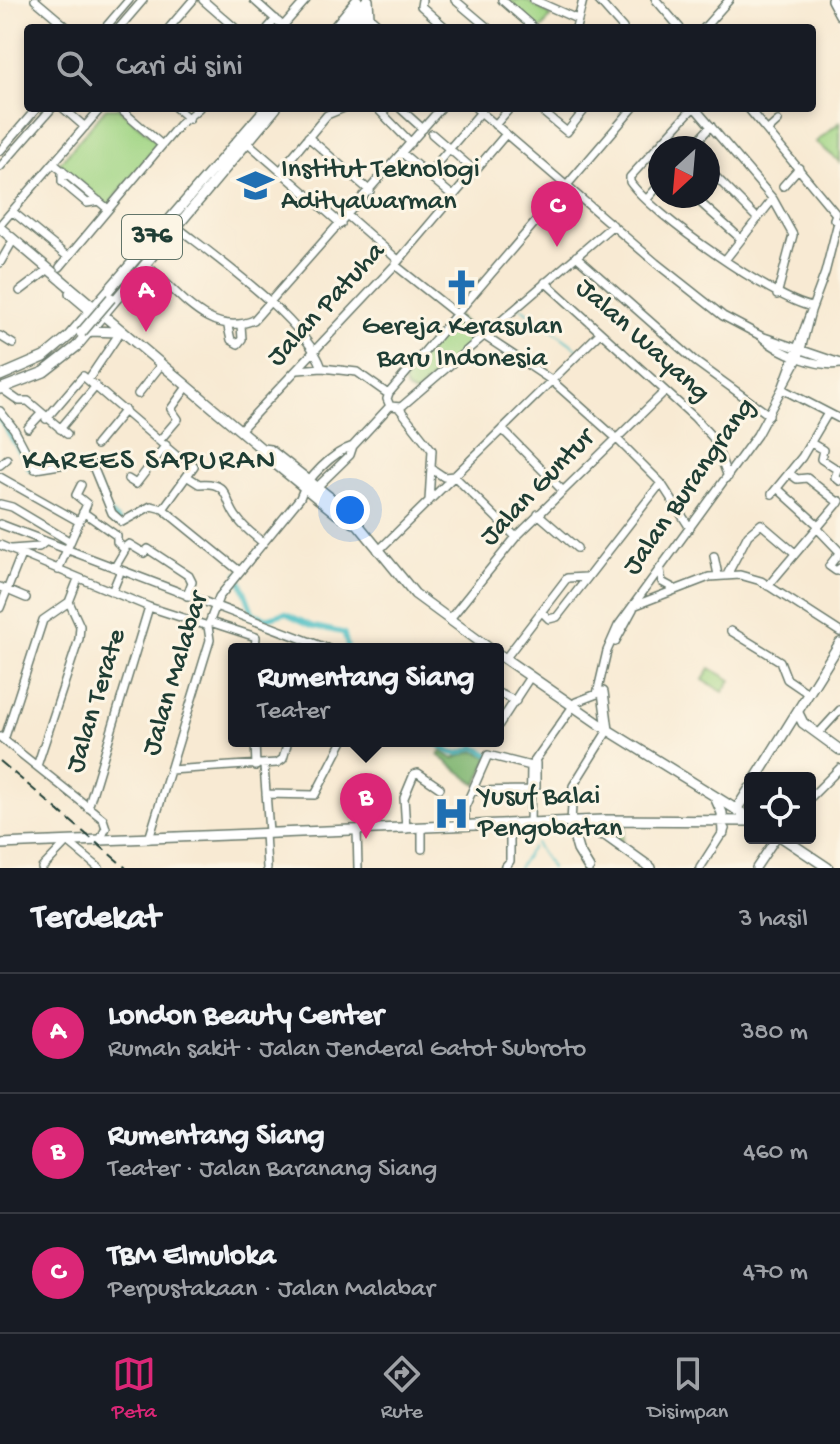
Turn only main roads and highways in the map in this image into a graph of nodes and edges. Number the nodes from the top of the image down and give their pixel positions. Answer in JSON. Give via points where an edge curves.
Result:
{"nodes":[{"id":1,"x":832,"y":0,"type":"edge"},
{"id":2,"x":361,"y":2,"type":"edge"},
{"id":3,"x":840,"y":15,"type":"edge"},
{"id":4,"x":352,"y":17,"type":"junction"},
{"id":5,"x":338,"y":24,"type":"edge"},
{"id":6,"x":346,"y":24,"type":"edge"},
{"id":7,"x":263,"y":112,"type":"edge"},
{"id":8,"x":273,"y":112,"type":"edge"},
{"id":9,"x":205,"y":185,"type":"junction"},
{"id":10,"x":176,"y":224,"type":"junction"},
{"id":11,"x":0,"y":227,"type":"edge"},
{"id":12,"x":0,"y":235,"type":"edge"},
{"id":13,"x":81,"y":299,"type":"junction"},
{"id":14,"x":110,"y":299,"type":"junction"},
{"id":15,"x":93,"y":308,"type":"junction"},
{"id":16,"x":103,"y":317,"type":"junction"},
{"id":17,"x":84,"y":329,"type":"junction"},
{"id":18,"x":121,"y":333,"type":"junction"},
{"id":19,"x":2,"y":385,"type":"edge"},
{"id":20,"x":475,"y":643,"type":"edge"},
{"id":21,"x":838,"y":648,"type":"edge"},
{"id":22,"x":504,"y":658,"type":"edge"},
{"id":23,"x":603,"y":692,"type":"road end"},
{"id":24,"x":796,"y":719,"type":"junction"},
{"id":25,"x":606,"y":729,"type":"junction"},
{"id":26,"x":840,"y":750,"type":"edge"},
{"id":27,"x":760,"y":772,"type":"edge"},
{"id":28,"x":710,"y":792,"type":"junction"},
{"id":29,"x":744,"y":797,"type":"edge"},
{"id":30,"x":736,"y":810,"type":"junction"},
{"id":31,"x":744,"y":815,"type":"edge"},
{"id":32,"x":704,"y":819,"type":"junction"},
{"id":33,"x":727,"y":819,"type":"junction"},
{"id":34,"x":744,"y":819,"type":"edge"},
{"id":35,"x":571,"y":823,"type":"junction"},
{"id":36,"x":151,"y":836,"type":"junction"},
{"id":37,"x":0,"y":842,"type":"edge"},
{"id":38,"x":791,"y":844,"type":"edge"},
{"id":39,"x":589,"y":868,"type":"edge"},
{"id":40,"x":651,"y":868,"type":"edge"},
{"id":41,"x":828,"y":868,"type":"edge"}],
"edges":[{"from":1,"to":3,"type":"main road"},
{"from":2,"to":4,"type":"main road"},
{"from":2,"to":4,"type":"main road","via":[[371,18]]},
{"from":2,"to":5,"type":"main road"},
{"from":4,"to":6,"type":"main road"},
{"from":7,"to":9,"type":"main road","number":"376"},
{"from":8,"to":9,"type":"main road","number":"376"},
{"from":9,"to":10,"type":"main road","number":"376"},
{"from":9,"to":14,"type":"main road","number":"376"},
{"from":10,"to":14,"type":"main road","number":"376"},
{"from":10,"to":14,"type":"main road","number":"376","via":[[146,265]]},
{"from":11,"to":13,"type":"main road"},
{"from":12,"to":13,"type":"main road"},
{"from":13,"to":14,"type":"main road"},
{"from":13,"to":15,"type":"main road"},
{"from":13,"to":17,"type":"main road"},
{"from":14,"to":15,"type":"main road","number":"376"},
{"from":14,"to":16,"type":"main road","number":"376"},
{"from":14,"to":17,"type":"main road","number":"376","bridge":true},
{"from":14,"to":18,"type":"main road"},
{"from":15,"to":16,"type":"main road"},
{"from":15,"to":17,"type":"main road"},
{"from":16,"to":17,"type":"main road"},
{"from":16,"to":18,"type":"main road"},
{"from":17,"to":18,"type":"main road"},
{"from":17,"to":19,"type":"main road","via":[[41,367]]},
{"from":18,"to":20,"type":"main road","via":[[310,487],[347,511],[415,594]]},
{"from":21,"to":24,"type":"main road"},
{"from":22,"to":25,"type":"main road"},
{"from":23,"to":25,"type":"main road"},
{"from":24,"to":26,"type":"main road"},
{"from":24,"to":27,"type":"main road"},
{"from":25,"to":28,"type":"main road"},
{"from":28,"to":30,"type":"main road"},
{"from":28,"to":32,"type":"main road","via":[[717,809]]},
{"from":28,"to":33,"type":"main road"},
{"from":29,"to":30,"type":"main road"},
{"from":30,"to":31,"type":"main road"},
{"from":32,"to":33,"type":"main road"},
{"from":32,"to":33,"type":"main road","via":[[718,826],[721,836]]},
{"from":32,"to":35,"type":"main road"},
{"from":33,"to":34,"type":"main road"},
{"from":35,"to":36,"type":"main road"},
{"from":35,"to":39,"type":"main road"},
{"from":35,"to":40,"type":"main road","via":[[580,831],[605,835]]},
{"from":36,"to":37,"type":"main road"},
{"from":36,"to":37,"type":"main road"},
{"from":38,"to":41,"type":"main road"}]}
